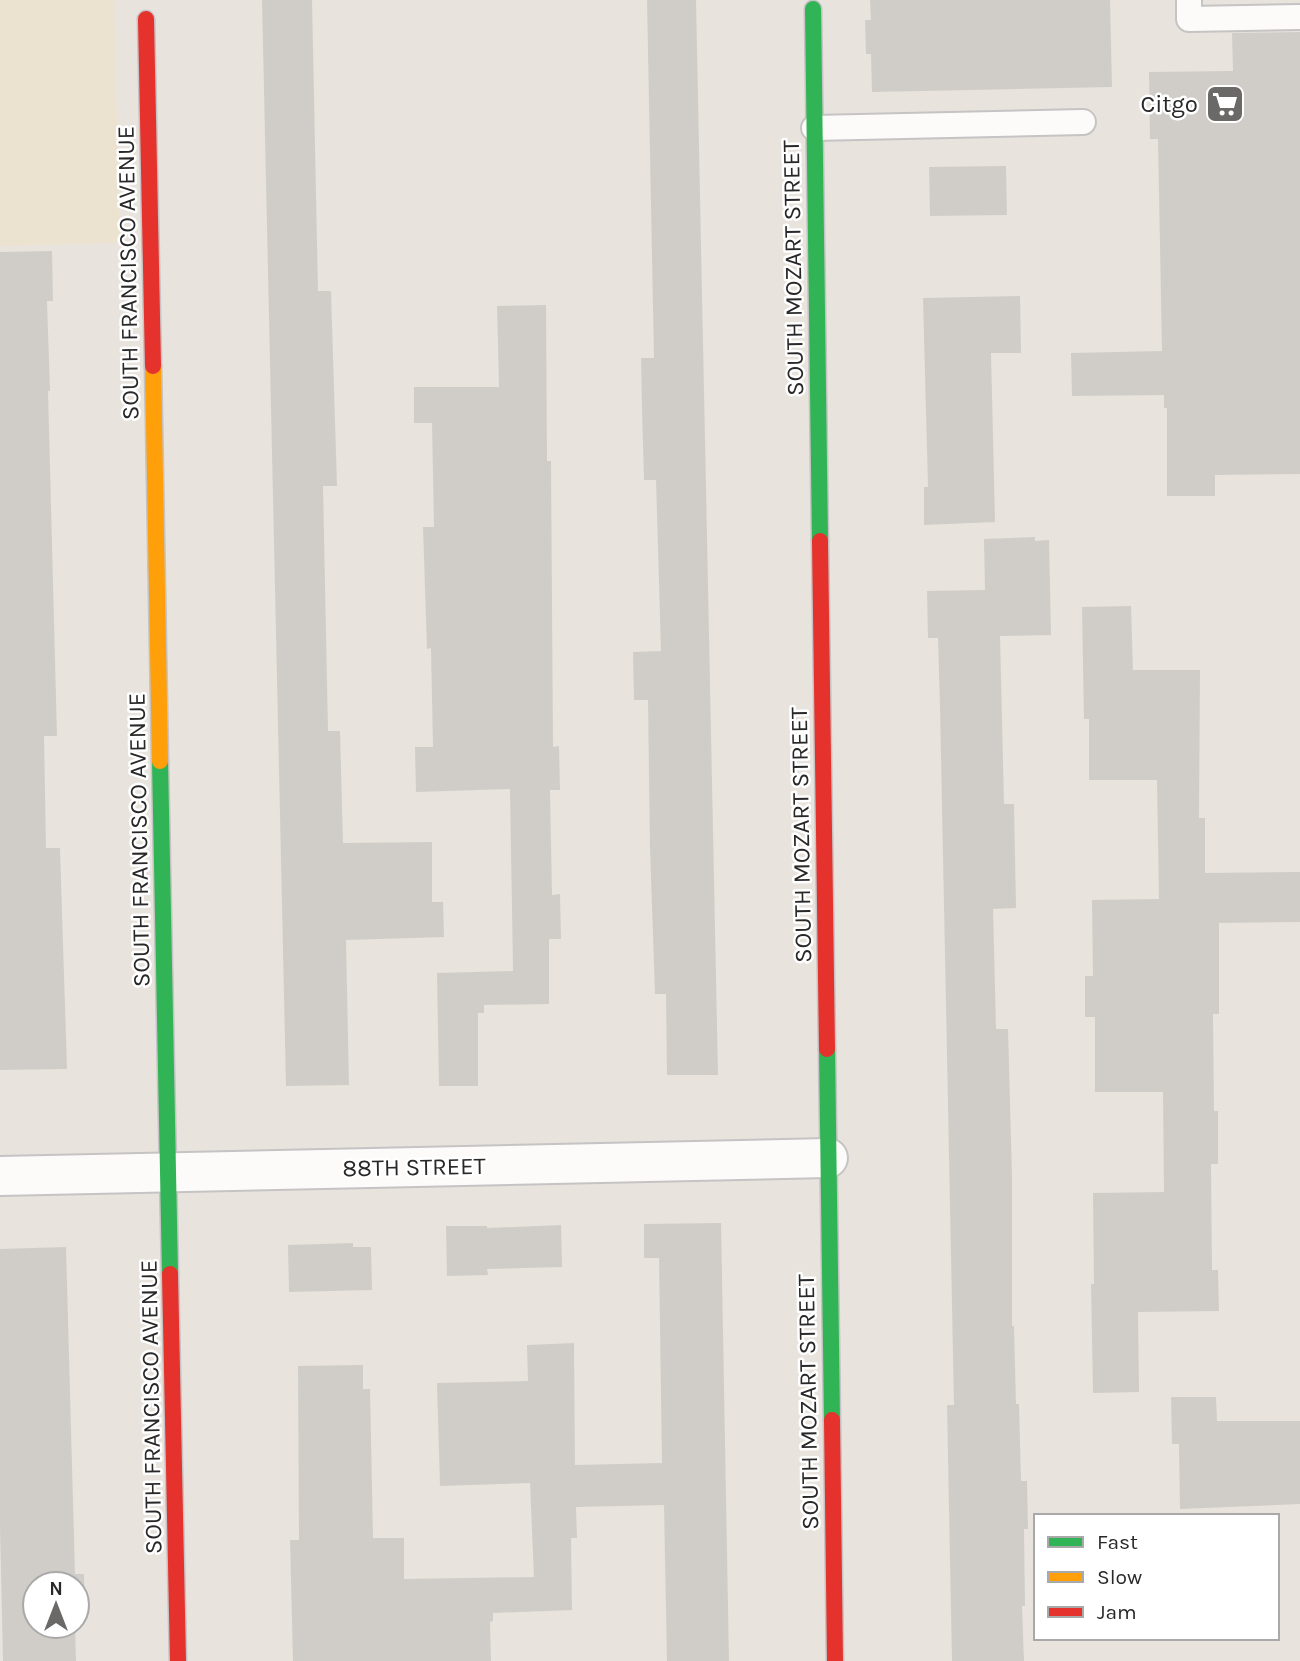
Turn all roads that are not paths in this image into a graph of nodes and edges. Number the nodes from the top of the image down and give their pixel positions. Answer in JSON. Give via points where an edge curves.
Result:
{"nodes":[{"id":1,"x":1189,"y":0,"type":"edge"},
{"id":2,"x":813,"y":9,"type":"dead end"},
{"id":3,"x":1300,"y":17,"type":"edge"},
{"id":4,"x":146,"y":19,"type":"dead end"},
{"id":5,"x":1083,"y":121,"type":"dead end"},
{"id":6,"x":814,"y":128,"type":"junction"},
{"id":7,"x":828,"y":1158,"type":"junction"},
{"id":8,"x":169,"y":1172,"type":"junction"},
{"id":9,"x":0,"y":1176,"type":"edge"},
{"id":10,"x":178,"y":1661,"type":"edge"},
{"id":11,"x":835,"y":1661,"type":"edge"}],
"edges":[{"from":1,"to":3,"type":"lane","via":[[1189,19]]},
{"from":2,"to":6,"type":"street","name":"SOUTH MOZART STREET"},
{"from":4,"to":8,"type":"street","name":"SOUTH FRANCISCO AVENUE"},
{"from":5,"to":6,"type":"lane"},
{"from":6,"to":7,"type":"street","name":"SOUTH MOZART STREET"},
{"from":7,"to":8,"type":"street","name":"88TH STREET"},
{"from":7,"to":11,"type":"street","name":"SOUTH MOZART STREET"},
{"from":8,"to":9,"type":"street","name":"88TH STREET"},
{"from":8,"to":10,"type":"street","name":"SOUTH FRANCISCO AVENUE"}]}
